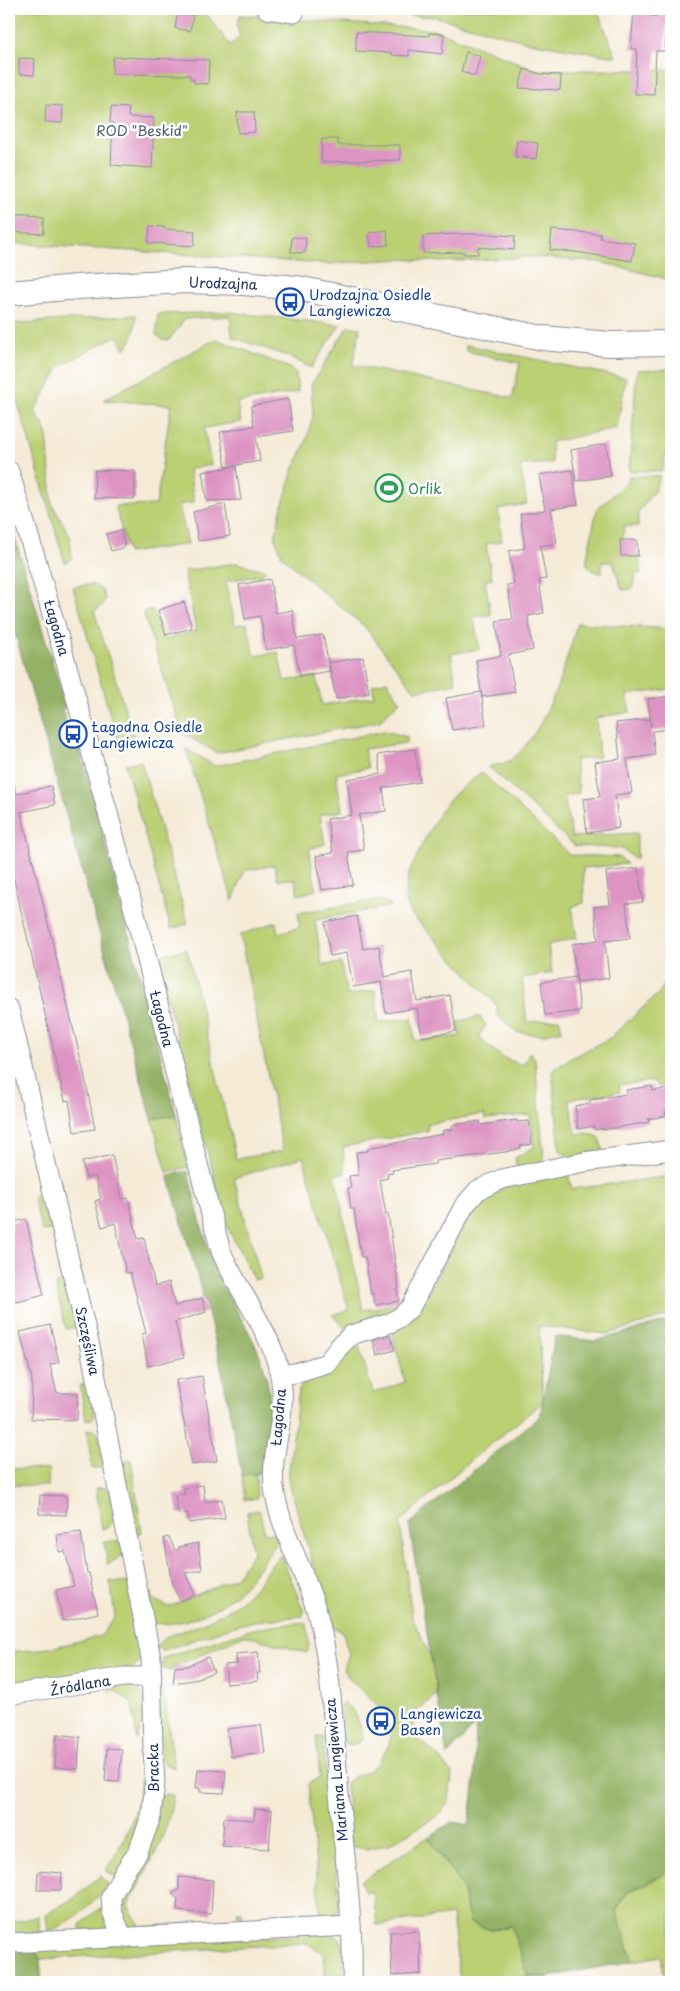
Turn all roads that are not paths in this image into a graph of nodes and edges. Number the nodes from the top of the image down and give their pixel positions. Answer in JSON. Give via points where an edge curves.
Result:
{"nodes":[{"id":1,"x":267,"y":9,"type":"edge"},
{"id":2,"x":294,"y":13,"type":"dead end"},
{"id":3,"x":9,"y":293,"type":"edge"},
{"id":4,"x":671,"y":343,"type":"edge"},
{"id":5,"x":9,"y":471,"type":"edge"},
{"id":6,"x":9,"y":1009,"type":"edge"},
{"id":7,"x":671,"y":1150,"type":"edge"},
{"id":8,"x":280,"y":1375,"type":"junction"},
{"id":9,"x":298,"y":1562,"type":"joint"},
{"id":10,"x":152,"y":1677,"type":"junction"},
{"id":11,"x":9,"y":1695,"type":"edge"},
{"id":12,"x":351,"y":1926,"type":"junction"},
{"id":13,"x":122,"y":1937,"type":"junction"},
{"id":14,"x":9,"y":1942,"type":"edge"},
{"id":15,"x":352,"y":1982,"type":"edge"}],
"edges":[{"from":1,"to":2,"type":"street"},
{"from":3,"to":4,"type":"street","name":"Urodzajna","via":[[186,281],[243,282],[296,288],[543,338],[609,344]]},
{"from":5,"to":8,"type":"street","name":"Łagodna","via":[[82,715],[221,1251],[264,1332]]},
{"from":6,"to":10,"type":"street","name":"Szczęśliwa","via":[[90,1347],[147,1634]]},
{"from":7,"to":8,"type":"street","via":[[584,1162],[502,1179],[478,1190],[464,1206],[410,1308],[390,1323],[351,1335],[327,1363]]},
{"from":8,"to":9,"type":"street","name":"Łagodna","via":[[282,1406],[273,1472],[275,1494]]},
{"from":9,"to":12,"type":"street","name":"Mariana Langiewicza","via":[[318,1617],[327,1664]]},
{"from":10,"to":11,"type":"street","name":"Źródlana","via":[[124,1677]]},
{"from":10,"to":13,"type":"street","name":"Bracka","via":[[155,1783],[150,1817],[138,1852],[111,1897]]},
{"from":12,"to":13,"type":"street"},
{"from":12,"to":15,"type":"street","name":"Mariana Langiewicza"},
{"from":13,"to":14,"type":"street"}]}
